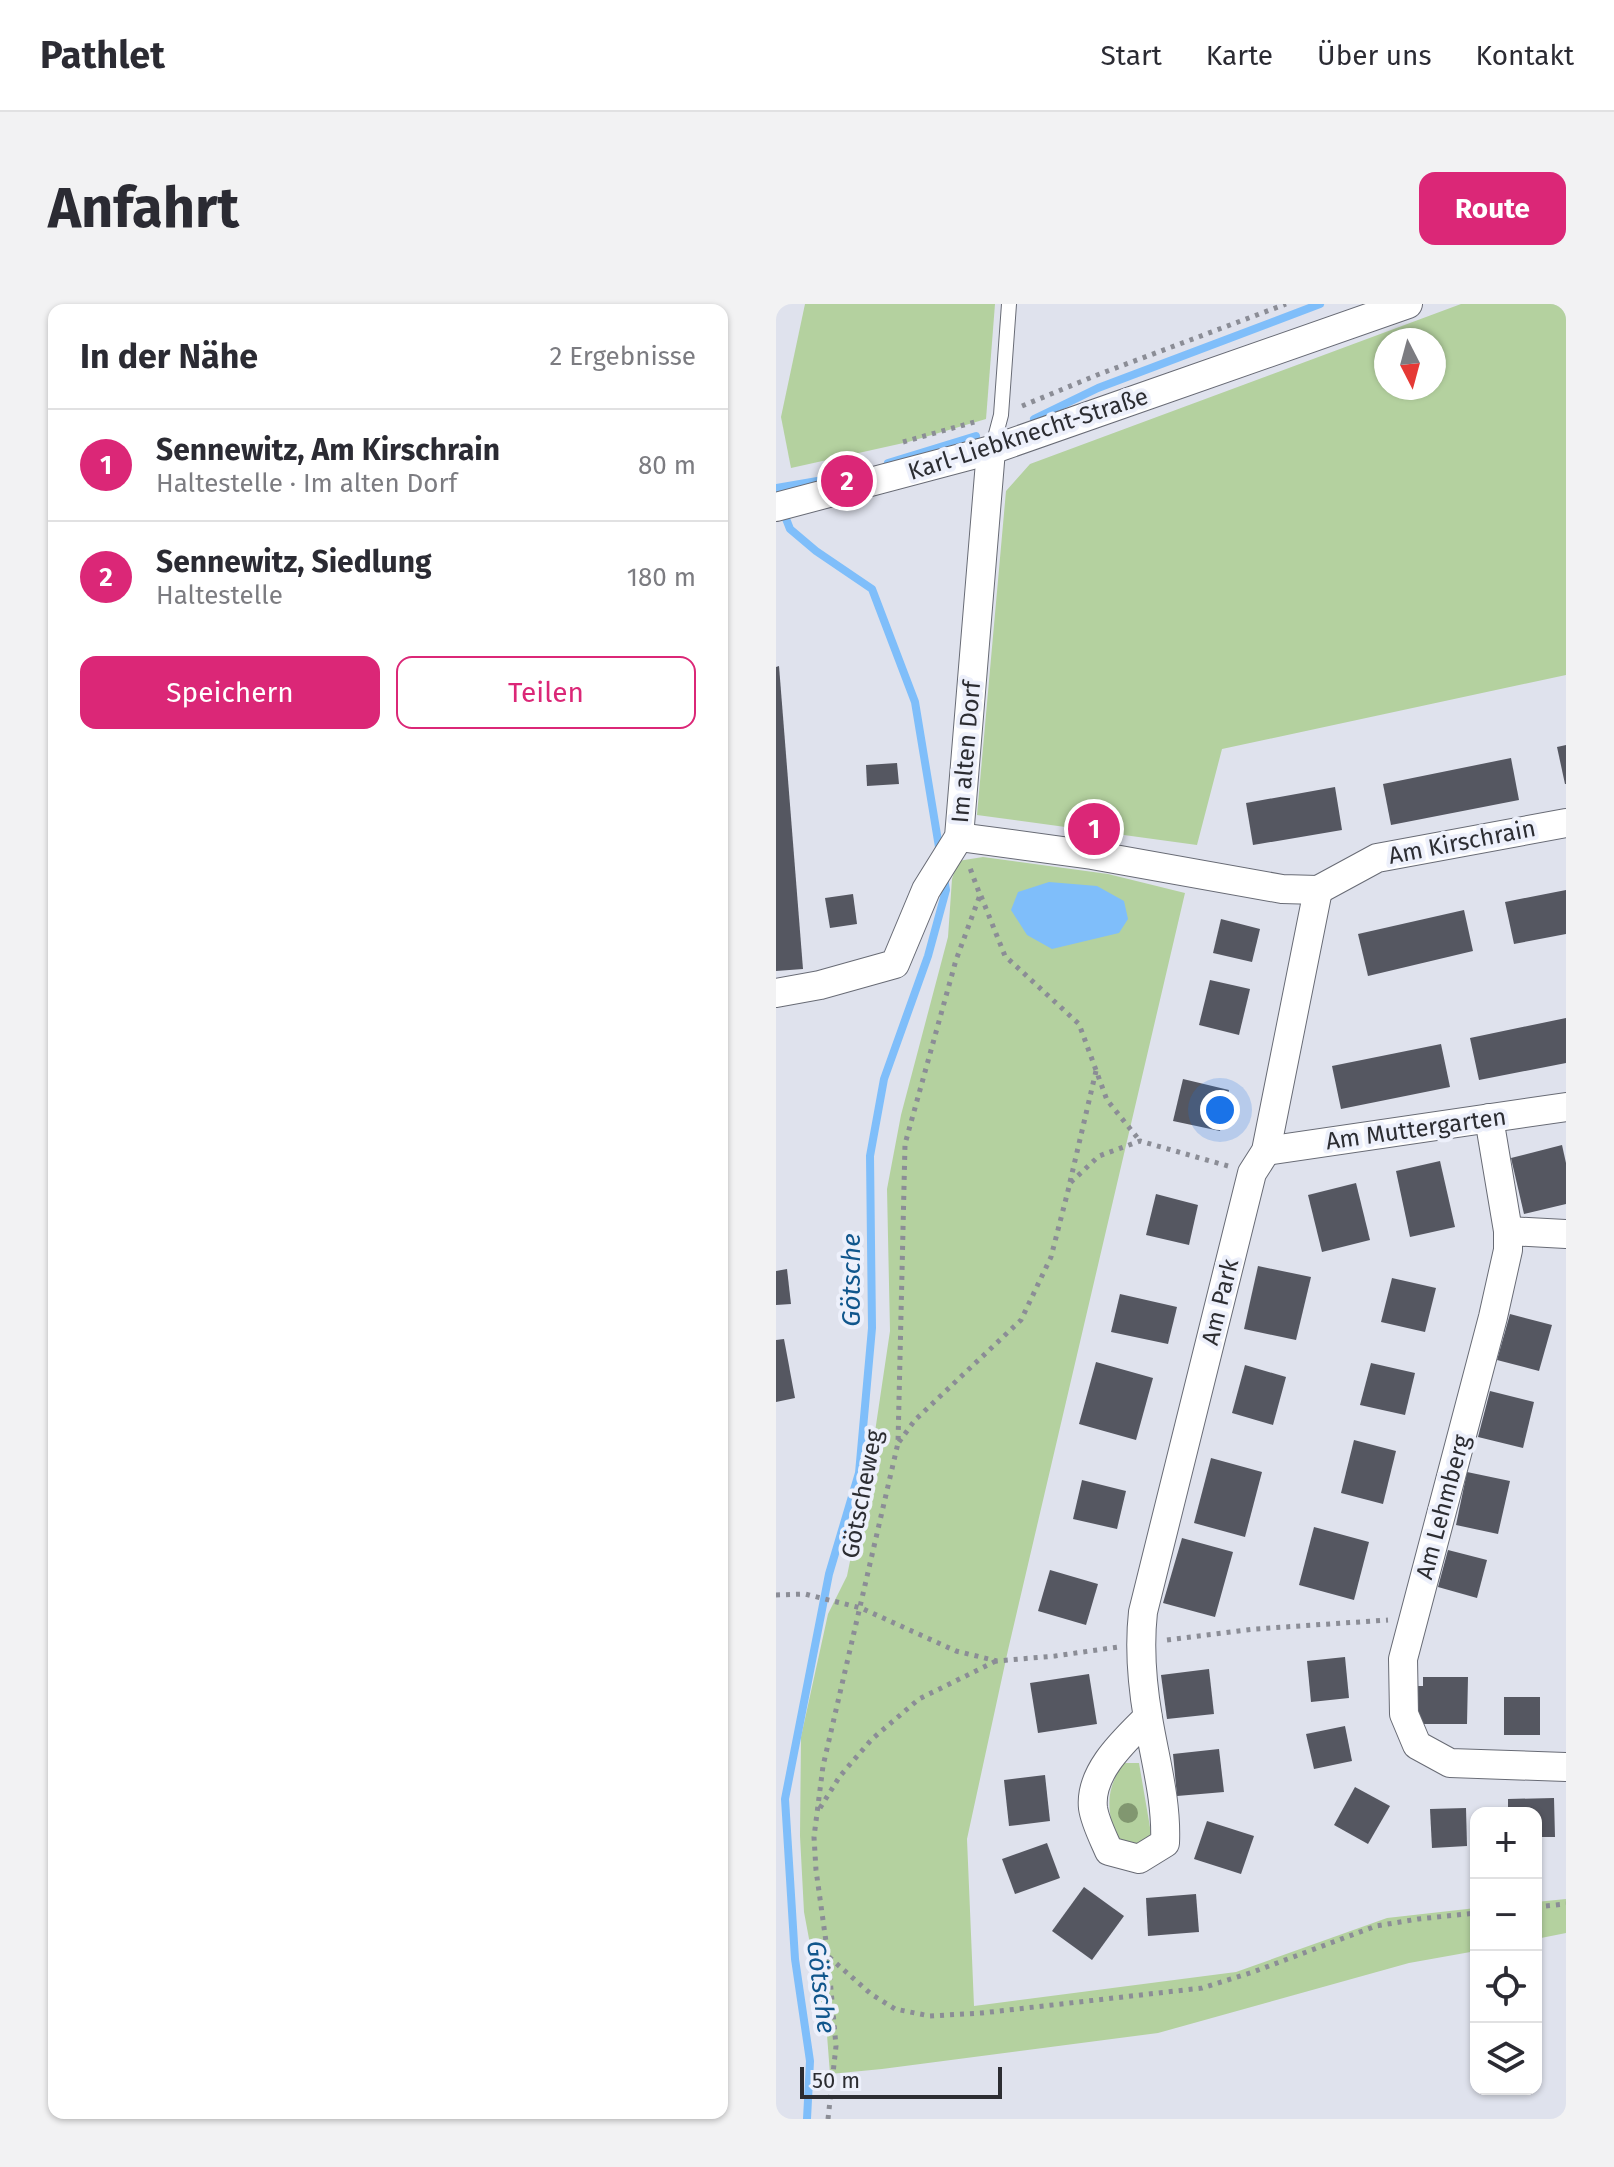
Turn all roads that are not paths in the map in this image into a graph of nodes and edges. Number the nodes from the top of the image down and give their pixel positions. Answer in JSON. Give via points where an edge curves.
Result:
{"nodes":[{"id":1,"x":1009,"y":304,"type":"edge"},
{"id":2,"x":1408,"y":304,"type":"edge"},
{"id":3,"x":991,"y":450,"type":"junction"},
{"id":4,"x":787,"y":505,"type":"edge"},
{"id":5,"x":1566,"y":823,"type":"edge"},
{"id":6,"x":959,"y":837,"type":"junction"},
{"id":7,"x":1318,"y":890,"type":"junction"},
{"id":8,"x":776,"y":993,"type":"edge"},
{"id":9,"x":1566,"y":1107,"type":"edge"},
{"id":10,"x":1489,"y":1118,"type":"junction"},
{"id":11,"x":1259,"y":1162,"type":"junction"},
{"id":12,"x":1508,"y":1231,"type":"junction"},
{"id":13,"x":1566,"y":1234,"type":"edge"},
{"id":14,"x":1148,"y":1717,"type":"dead end"},
{"id":15,"x":1566,"y":1767,"type":"edge"}],
"edges":[{"from":1,"to":3,"type":"lane","via":[[1001,415]]},
{"from":2,"to":3,"type":"street","name":"Karl-Liebknecht-Straße"},
{"from":3,"to":4,"type":"street","name":"Karl-Liebknecht-Straße"},
{"from":3,"to":6,"type":"street","name":"Im alten Dorf"},
{"from":5,"to":7,"type":"street","name":"Am Kirschrain","via":[[1377,858]]},
{"from":6,"to":7,"type":"street","via":[[1282,889]]},
{"from":6,"to":8,"type":"street","name":"Im alten Dorf","via":[[926,890],[895,964]]},
{"from":7,"to":11,"type":"street","name":"Am Park"},
{"from":9,"to":10,"type":"street","name":"Am Muttergarten"},
{"from":10,"to":11,"type":"street","name":"Am Muttergarten"},
{"from":10,"to":12,"type":"street","name":"Am Lehmberg"},
{"from":11,"to":14,"type":"street","name":"Am Park","via":[[1143,1612],[1140,1644]]},
{"from":12,"to":13,"type":"street"},
{"from":12,"to":15,"type":"street","name":"Am Lehmberg","via":[[1493,1317],[1403,1659],[1404,1714],[1417,1745],[1450,1763]]}]}
